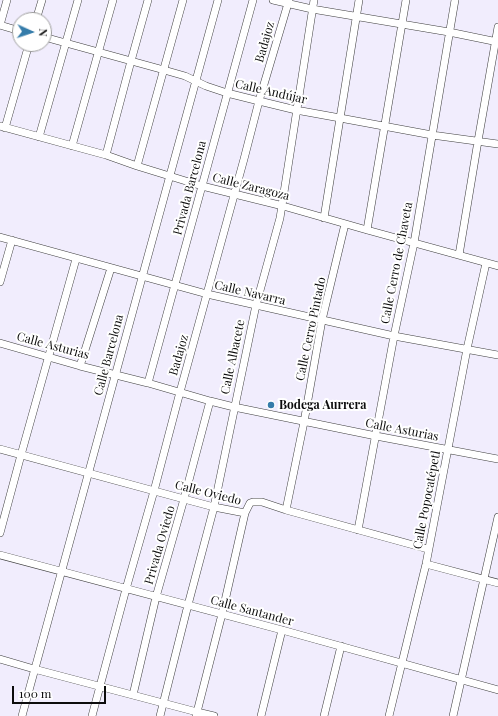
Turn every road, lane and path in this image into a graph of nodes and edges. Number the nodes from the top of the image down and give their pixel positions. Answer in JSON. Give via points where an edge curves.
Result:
{"nodes":[{"id":1,"x":7,"y":0,"type":"edge"},
{"id":2,"x":42,"y":0,"type":"edge"},
{"id":3,"x":78,"y":0,"type":"edge"},
{"id":4,"x":113,"y":0,"type":"edge"},
{"id":5,"x":148,"y":0,"type":"edge"},
{"id":6,"x":183,"y":0,"type":"edge"},
{"id":7,"x":218,"y":0,"type":"edge"},
{"id":8,"x":253,"y":0,"type":"edge"},
{"id":9,"x":273,"y":0,"type":"edge"},
{"id":10,"x":314,"y":0,"type":"edge"},
{"id":11,"x":358,"y":0,"type":"edge"},
{"id":12,"x":406,"y":0,"type":"edge"},
{"id":13,"x":455,"y":0,"type":"edge"},
{"id":14,"x":288,"y":2,"type":"edge"},
{"id":15,"x":312,"y":9,"type":"junction"},
{"id":16,"x":38,"y":12,"type":"edge"},
{"id":17,"x":356,"y":17,"type":"junction"},
{"id":18,"x":0,"y":25,"type":"edge"},
{"id":19,"x":402,"y":25,"type":"junction"},
{"id":20,"x":498,"y":27,"type":"edge"},
{"id":21,"x":12,"y":29,"type":"edge"},
{"id":22,"x":449,"y":32,"type":"junction"},
{"id":23,"x":52,"y":39,"type":"edge"},
{"id":24,"x":497,"y":42,"type":"edge"},
{"id":25,"x":65,"y":43,"type":"junction"},
{"id":26,"x":26,"y":52,"type":"edge"},
{"id":27,"x":98,"y":52,"type":"junction"},
{"id":28,"x":131,"y":61,"type":"junction"},
{"id":29,"x":164,"y":70,"type":"junction"},
{"id":30,"x":196,"y":81,"type":"junction"},
{"id":31,"x":227,"y":93,"type":"junction"},
{"id":32,"x":259,"y":101,"type":"junction"},
{"id":33,"x":296,"y":110,"type":"junction"},
{"id":34,"x":340,"y":118,"type":"junction"},
{"id":35,"x":385,"y":126,"type":"junction"},
{"id":36,"x":3,"y":127,"type":"edge"},
{"id":37,"x":432,"y":134,"type":"junction"},
{"id":38,"x":39,"y":137,"type":"junction"},
{"id":39,"x":478,"y":141,"type":"junction"},
{"id":40,"x":498,"y":144,"type":"edge"},
{"id":41,"x":72,"y":146,"type":"junction"},
{"id":42,"x":106,"y":155,"type":"junction"},
{"id":43,"x":137,"y":166,"type":"junction"},
{"id":44,"x":170,"y":176,"type":"junction"},
{"id":45,"x":202,"y":186,"type":"junction"},
{"id":46,"x":234,"y":195,"type":"junction"},
{"id":47,"x":283,"y":206,"type":"junction"},
{"id":48,"x":324,"y":218,"type":"junction"},
{"id":49,"x":345,"y":224,"type":"junction"},
{"id":50,"x":367,"y":230,"type":"junction"},
{"id":51,"x":0,"y":237,"type":"edge"},
{"id":52,"x":12,"y":240,"type":"junction"},
{"id":53,"x":414,"y":243,"type":"junction"},
{"id":54,"x":459,"y":255,"type":"junction"},
{"id":55,"x":76,"y":258,"type":"junction"},
{"id":56,"x":486,"y":263,"type":"junction"},
{"id":57,"x":498,"y":266,"type":"edge"},
{"id":58,"x":111,"y":268,"type":"junction"},
{"id":59,"x":142,"y":277,"type":"junction"},
{"id":60,"x":0,"y":282,"type":"edge"},
{"id":61,"x":175,"y":285,"type":"junction"},
{"id":62,"x":207,"y":294,"type":"junction"},
{"id":63,"x":256,"y":305,"type":"junction"},
{"id":64,"x":322,"y":320,"type":"junction"},
{"id":65,"x":394,"y":336,"type":"junction"},
{"id":66,"x":0,"y":343,"type":"edge"},
{"id":67,"x":467,"y":349,"type":"junction"},
{"id":68,"x":498,"y":354,"type":"edge"},
{"id":69,"x":48,"y":356,"type":"junction"},
{"id":70,"x":80,"y":366,"type":"junction"},
{"id":71,"x":115,"y":374,"type":"junction"},
{"id":72,"x":148,"y":383,"type":"junction"},
{"id":73,"x":180,"y":392,"type":"junction"},
{"id":74,"x":210,"y":401,"type":"junction"},
{"id":75,"x":234,"y":407,"type":"junction"},
{"id":76,"x":304,"y":422,"type":"junction"},
{"id":77,"x":376,"y":436,"type":"junction"},
{"id":78,"x":0,"y":449,"type":"edge"},
{"id":79,"x":448,"y":450,"type":"junction"},
{"id":80,"x":21,"y":455,"type":"junction"},
{"id":81,"x":498,"y":459,"type":"edge"},
{"id":82,"x":89,"y":473,"type":"junction"},
{"id":83,"x":154,"y":491,"type":"junction"},
{"id":84,"x":184,"y":499,"type":"junction"},
{"id":85,"x":214,"y":507,"type":"junction"},
{"id":86,"x":286,"y":510,"type":"junction"},
{"id":87,"x":245,"y":513,"type":"junction"},
{"id":88,"x":498,"y":517,"type":"edge"},
{"id":89,"x":358,"y":530,"type":"junction"},
{"id":90,"x":0,"y":533,"type":"edge"},
{"id":91,"x":428,"y":549,"type":"junction"},
{"id":92,"x":0,"y":555,"type":"edge"},
{"id":93,"x":426,"y":564,"type":"junction"},
{"id":94,"x":61,"y":571,"type":"junction"},
{"id":95,"x":484,"y":579,"type":"junction"},
{"id":96,"x":498,"y":583,"type":"edge"},
{"id":97,"x":126,"y":589,"type":"junction"},
{"id":98,"x":156,"y":597,"type":"junction"},
{"id":99,"x":188,"y":605,"type":"junction"},
{"id":100,"x":222,"y":614,"type":"junction"},
{"id":101,"x":282,"y":630,"type":"junction"},
{"id":102,"x":341,"y":646,"type":"junction"},
{"id":103,"x":0,"y":659,"type":"edge"},
{"id":104,"x":402,"y":663,"type":"junction"},
{"id":105,"x":34,"y":669,"type":"junction"},
{"id":106,"x":462,"y":679,"type":"junction"},
{"id":107,"x":100,"y":686,"type":"junction"},
{"id":108,"x":498,"y":690,"type":"edge"},
{"id":109,"x":133,"y":695,"type":"junction"},
{"id":110,"x":164,"y":703,"type":"junction"},
{"id":111,"x":197,"y":714,"type":"edge"},
{"id":112,"x":22,"y":716,"type":"edge"},
{"id":113,"x":92,"y":716,"type":"edge"},
{"id":114,"x":160,"y":716,"type":"edge"},
{"id":115,"x":214,"y":716,"type":"edge"},
{"id":116,"x":261,"y":716,"type":"edge"},
{"id":117,"x":324,"y":716,"type":"edge"},
{"id":118,"x":389,"y":716,"type":"edge"},
{"id":119,"x":453,"y":716,"type":"edge"}],
"edges":[{"from":1,"to":18,"type":"street"},
{"from":2,"to":16,"type":"street"},
{"from":3,"to":25,"type":"street"},
{"from":4,"to":27,"type":"street"},
{"from":5,"to":28,"type":"street"},
{"from":6,"to":29,"type":"street"},
{"from":7,"to":30,"type":"street","name":"Calle Barcelona"},
{"from":8,"to":31,"type":"street","name":"Privada Barcelona"},
{"from":9,"to":14,"type":"street"},
{"from":10,"to":15,"type":"street","name":"Calle Albacete"},
{"from":11,"to":17,"type":"street"},
{"from":12,"to":19,"type":"street"},
{"from":13,"to":22,"type":"street","name":"Calle Cerro de Chaveta"},
{"from":14,"to":15,"type":"street"},
{"from":14,"to":32,"type":"street","name":"Badajoz"},
{"from":15,"to":17,"type":"street"},
{"from":15,"to":33,"type":"street","name":"Calle Albacete"},
{"from":17,"to":19,"type":"street"},
{"from":17,"to":34,"type":"street"},
{"from":18,"to":21,"type":"street"},
{"from":19,"to":22,"type":"street"},
{"from":19,"to":35,"type":"street"},
{"from":20,"to":24,"type":"street"},
{"from":22,"to":24,"type":"street"},
{"from":22,"to":37,"type":"street","name":"Calle Cerro de Chaveta"},
{"from":23,"to":25,"type":"street","name":"Calle Andújar"},
{"from":24,"to":39,"type":"street"},
{"from":25,"to":27,"type":"street","name":"Calle Andújar"},
{"from":25,"to":38,"type":"street"},
{"from":26,"to":36,"type":"street"},
{"from":27,"to":28,"type":"street","name":"Calle Andújar"},
{"from":27,"to":41,"type":"street"},
{"from":28,"to":29,"type":"street","name":"Calle Andújar"},
{"from":28,"to":42,"type":"street"},
{"from":29,"to":30,"type":"street","name":"Calle Andújar"},
{"from":29,"to":43,"type":"street"},
{"from":30,"to":31,"type":"street","name":"Calle Andújar"},
{"from":30,"to":44,"type":"street","name":"Calle Barcelona"},
{"from":31,"to":32,"type":"street","name":"Calle Andújar"},
{"from":31,"to":45,"type":"street","name":"Privada Barcelona"},
{"from":32,"to":33,"type":"street","name":"Calle Andújar"},
{"from":32,"to":46,"type":"street","name":"Badajoz"},
{"from":33,"to":34,"type":"street","name":"Calle Andújar"},
{"from":33,"to":47,"type":"street","name":"Calle Albacete"},
{"from":34,"to":35,"type":"street","name":"Calle Andújar"},
{"from":34,"to":48,"type":"street"},
{"from":35,"to":37,"type":"street","name":"Calle Andújar"},
{"from":35,"to":50,"type":"street"},
{"from":36,"to":38,"type":"street","name":"Calle Zaragoza"},
{"from":37,"to":39,"type":"street","name":"Calle Andújar"},
{"from":37,"to":53,"type":"street","name":"Calle Cerro de Chaveta"},
{"from":38,"to":41,"type":"street","name":"Calle Zaragoza"},
{"from":39,"to":40,"type":"street","name":"Calle Andújar"},
{"from":39,"to":54,"type":"street"},
{"from":41,"to":42,"type":"street","name":"Calle Zaragoza"},
{"from":42,"to":43,"type":"street","name":"Calle Zaragoza"},
{"from":43,"to":44,"type":"street","name":"Calle Zaragoza"},
{"from":44,"to":45,"type":"street","name":"Calle Zaragoza"},
{"from":44,"to":59,"type":"street","name":"Calle Barcelona"},
{"from":45,"to":46,"type":"street","name":"Calle Zaragoza"},
{"from":45,"to":61,"type":"street","name":"Privada Barcelona"},
{"from":46,"to":47,"type":"street","name":"Calle Zaragoza"},
{"from":46,"to":62,"type":"street","name":"Badajoz"},
{"from":47,"to":48,"type":"street","name":"Calle Zaragoza"},
{"from":47,"to":63,"type":"street","name":"Calle Albacete"},
{"from":48,"to":49,"type":"street","name":"Calle Zaragoza"},
{"from":49,"to":50,"type":"street","name":"Calle Zaragoza"},
{"from":49,"to":64,"type":"street","name":"Calle Cerro Pintado"},
{"from":50,"to":53,"type":"street","name":"Calle Zaragoza"},
{"from":51,"to":52,"type":"street","name":"Calle Navarra"},
{"from":52,"to":55,"type":"street","name":"Calle Navarra"},
{"from":52,"to":60,"type":"street"},
{"from":53,"to":54,"type":"street","name":"Calle Zaragoza"},
{"from":53,"to":65,"type":"street","name":"Calle Cerro de Chaveta"},
{"from":54,"to":56,"type":"street","name":"Calle Zaragoza"},
{"from":55,"to":58,"type":"street","name":"Calle Navarra"},
{"from":55,"to":69,"type":"street"},
{"from":56,"to":57,"type":"street","name":"Calle Zaragoza"},
{"from":56,"to":67,"type":"street","name":"Calle Popocatépetl"},
{"from":58,"to":59,"type":"street","name":"Calle Navarra"},
{"from":58,"to":70,"type":"street"},
{"from":59,"to":61,"type":"street","name":"Calle Navarra"},
{"from":59,"to":71,"type":"street","name":"Calle Barcelona"},
{"from":61,"to":62,"type":"street","name":"Calle Navarra"},
{"from":61,"to":72,"type":"street","name":"Privada Barcelona"},
{"from":62,"to":63,"type":"street","name":"Calle Navarra"},
{"from":62,"to":73,"type":"street","name":"Badajoz"},
{"from":63,"to":64,"type":"street","name":"Calle Navarra"},
{"from":63,"to":75,"type":"street","name":"Calle Albacete"},
{"from":64,"to":65,"type":"street","name":"Calle Navarra"},
{"from":64,"to":76,"type":"street","name":"Calle Cerro Pintado"},
{"from":65,"to":67,"type":"street","name":"Calle Navarra"},
{"from":65,"to":77,"type":"street","name":"Calle Cerro de Chaveta"},
{"from":66,"to":69,"type":"street","name":"Calle Asturias"},
{"from":67,"to":68,"type":"street","name":"Calle Navarra"},
{"from":67,"to":79,"type":"street","name":"Calle Popocatépetl"},
{"from":69,"to":70,"type":"street","name":"Calle Asturias"},
{"from":69,"to":80,"type":"street"},
{"from":70,"to":71,"type":"street","name":"Calle Asturias"},
{"from":71,"to":72,"type":"street","name":"Calle Asturias"},
{"from":71,"to":82,"type":"street","name":"Calle Barcelona"},
{"from":72,"to":73,"type":"street","name":"Calle Asturias"},
{"from":73,"to":74,"type":"street","name":"Calle Asturias"},
{"from":73,"to":83,"type":"street","name":"Badajoz"},
{"from":74,"to":75,"type":"street","name":"Calle Asturias"},
{"from":74,"to":84,"type":"street","name":"Privada Oviedo"},
{"from":75,"to":76,"type":"street","name":"Calle Asturias"},
{"from":75,"to":85,"type":"street","name":"Calle Albacete"},
{"from":76,"to":77,"type":"street","name":"Calle Asturias"},
{"from":76,"to":86,"type":"street","name":"Calle Cerro Pintado"},
{"from":77,"to":79,"type":"street","name":"Calle Asturias"},
{"from":77,"to":89,"type":"street","name":"Calle Cerro de Chaveta"},
{"from":78,"to":80,"type":"street","name":"Calle Oviedo"},
{"from":79,"to":81,"type":"street","name":"Calle Asturias"},
{"from":79,"to":91,"type":"street","name":"Calle Popocatépetl"},
{"from":80,"to":82,"type":"street","name":"Calle Oviedo"},
{"from":80,"to":90,"type":"street"},
{"from":82,"to":83,"type":"street","name":"Calle Oviedo"},
{"from":82,"to":94,"type":"street","name":"Calle Barcelona"},
{"from":83,"to":84,"type":"street","name":"Calle Oviedo"},
{"from":83,"to":97,"type":"street","name":"Badajoz"},
{"from":84,"to":85,"type":"street","name":"Calle Oviedo"},
{"from":84,"to":98,"type":"street","name":"Privada Oviedo"},
{"from":85,"to":87,"type":"street","name":"Calle Oviedo"},
{"from":85,"to":99,"type":"street","name":"Calle Albacete"},
{"from":86,"to":87,"type":"street","name":"Calle Oviedo","via":[[256,502],[250,503]]},
{"from":86,"to":89,"type":"street","name":"Calle Oviedo"},
{"from":87,"to":100,"type":"street"},
{"from":88,"to":95,"type":"street"},
{"from":89,"to":91,"type":"street","name":"Calle Oviedo"},
{"from":91,"to":93,"type":"street","name":"Calle Popocatépetl"},
{"from":92,"to":94,"type":"street","name":"Calle Santander"},
{"from":93,"to":95,"type":"street"},
{"from":93,"to":104,"type":"street","name":"Calle Popocatépetl"},
{"from":94,"to":97,"type":"street","name":"Calle Santander"},
{"from":94,"to":105,"type":"street","name":"Calle Barcelona"},
{"from":95,"to":96,"type":"street"},
{"from":95,"to":106,"type":"street"},
{"from":97,"to":98,"type":"street","name":"Calle Santander"},
{"from":97,"to":107,"type":"street","name":"Badajoz"},
{"from":98,"to":99,"type":"street","name":"Calle Santander"},
{"from":98,"to":109,"type":"street","name":"Privada Oviedo"},
{"from":99,"to":100,"type":"street","name":"Calle Santander"},
{"from":99,"to":110,"type":"street","name":"Calle Albacete"},
{"from":100,"to":101,"type":"street","name":"Calle Santander"},
{"from":100,"to":111,"type":"street"},
{"from":101,"to":102,"type":"street","name":"Calle Santander"},
{"from":101,"to":116,"type":"street"},
{"from":102,"to":104,"type":"street","name":"Calle Santander"},
{"from":102,"to":117,"type":"street"},
{"from":103,"to":105,"type":"street"},
{"from":104,"to":106,"type":"street","name":"Calle Santander"},
{"from":104,"to":118,"type":"street","name":"Calle Popocatépetl"},
{"from":105,"to":107,"type":"street"},
{"from":105,"to":112,"type":"street","name":"Calle Barcelona"},
{"from":106,"to":108,"type":"street","name":"Calle Santander"},
{"from":106,"to":119,"type":"street"},
{"from":107,"to":109,"type":"street"},
{"from":107,"to":113,"type":"street","name":"Badajoz"},
{"from":109,"to":110,"type":"street"},
{"from":110,"to":111,"type":"street"},
{"from":110,"to":114,"type":"street","name":"Calle Albacete"},
{"from":111,"to":115,"type":"street"}]}
